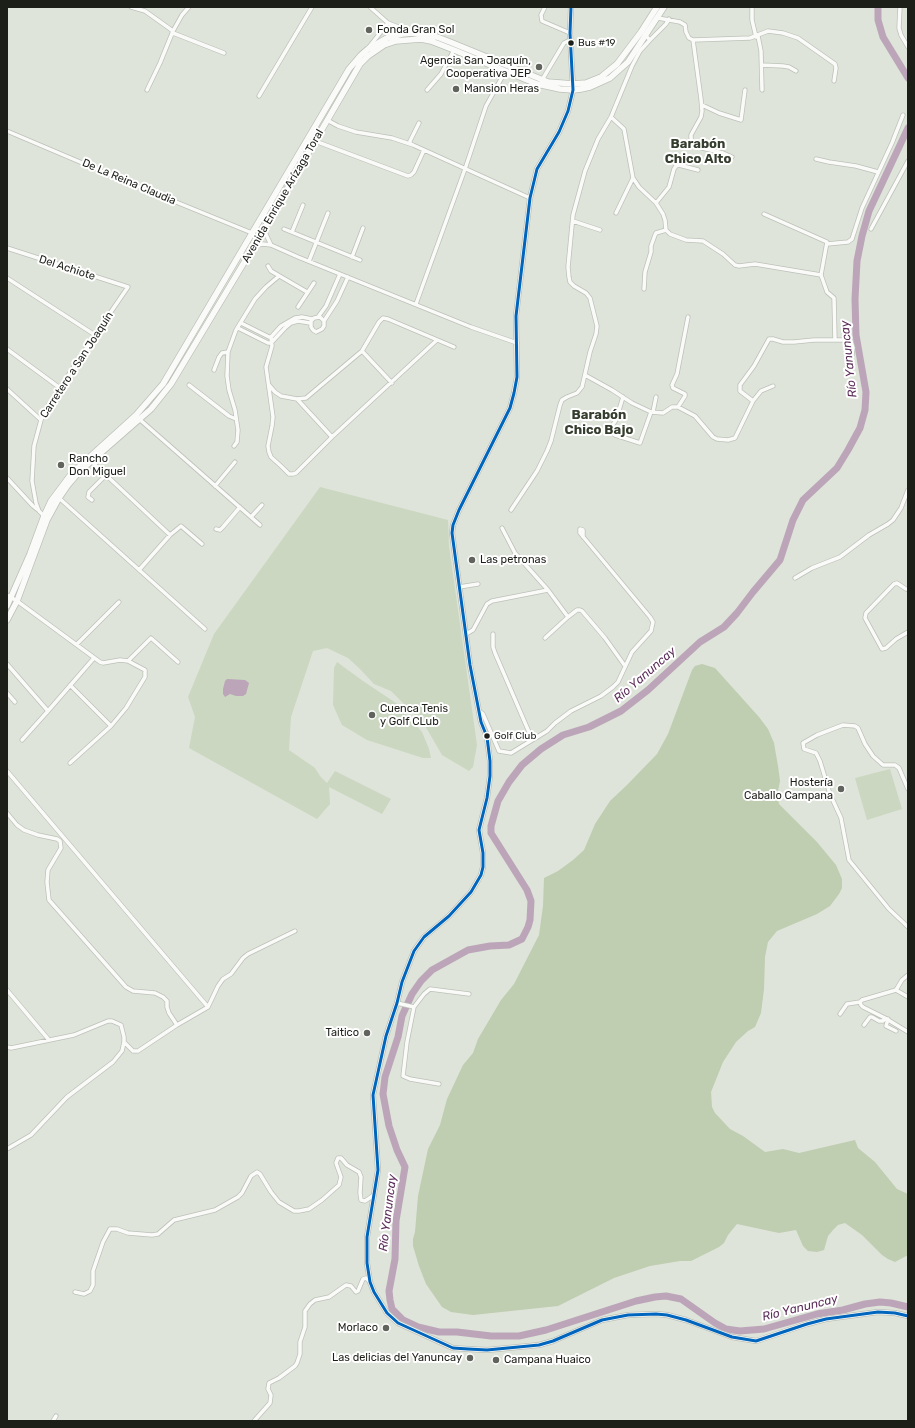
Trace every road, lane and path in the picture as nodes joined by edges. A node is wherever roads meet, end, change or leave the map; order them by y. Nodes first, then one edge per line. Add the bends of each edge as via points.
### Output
1 (131, 7) edge
2 (189, 7) edge
3 (312, 7) edge
4 (370, 7) edge
5 (545, 7) edge
6 (571, 7) edge
7 (657, 7) edge
8 (664, 7) edge
9 (752, 7) edge
10 (900, 7) edge
11 (658, 18) junction
12 (668, 19) junction
13 (388, 23) junction
14 (173, 32) junction
15 (412, 33) junction
16 (570, 33) junction
17 (646, 36) junction
18 (757, 36) junction
19 (570, 40) junction
20 (693, 40) junction
21 (908, 47) edge
22 (368, 49) junction
23 (454, 50) junction
24 (224, 53) dead end
25 (762, 65) junction
26 (796, 71) dead end
27 (505, 72) junction
28 (542, 80) junction
29 (834, 81) dead end
30 (573, 87) junction
31 (147, 90) dead end
32 (427, 90) dead end
33 (745, 90) dead end
34 (762, 90) dead end
35 (259, 96) dead end
36 (702, 105) junction
37 (324, 110) junction
38 (903, 115) dead end
39 (329, 117) junction
40 (611, 117) junction
41 (419, 123) dead end
42 (7, 131) edge
43 (315, 141) junction
44 (410, 144) junction
45 (424, 150) junction
46 (732, 157) dead end
47 (816, 159) dead end
48 (908, 161) edge
49 (465, 169) junction
50 (698, 170) dead end
51 (878, 172) junction
52 (633, 178) junction
53 (530, 198) junction
54 (656, 203) junction
55 (303, 205) dead end
56 (328, 213) dead end
57 (616, 213) dead end
58 (764, 214) dead end
59 (572, 221) junction
60 (363, 228) dead end
61 (284, 229) dead end
62 (871, 229) dead end
63 (264, 230) junction
64 (600, 230) dead end
65 (666, 230) junction
66 (292, 232) junction
67 (252, 233) junction
68 (317, 242) junction
69 (827, 244) junction
70 (272, 245) junction
71 (254, 246) junction
72 (7, 248) edge
73 (352, 257) junction
74 (360, 260) dead end
75 (309, 262) junction
76 (268, 266) dead end
77 (340, 274) junction
78 (821, 275) junction
79 (279, 276) junction
80 (348, 277) junction
81 (7, 278) edge
82 (314, 282) dead end
83 (128, 287) joint
84 (644, 290) dead end
85 (307, 292) junction
86 (416, 304) junction
87 (298, 307) dead end
88 (318, 317) junction
89 (688, 317) dead end
90 (311, 321) junction
91 (324, 321) junction
92 (241, 323) junction
93 (238, 328) junction
94 (95, 335) junction
95 (271, 337) junction
96 (437, 340) junction
97 (835, 340) junction
98 (271, 342) junction
99 (517, 343) junction
100 (454, 347) dead end
101 (7, 349) edge
102 (362, 351) junction
103 (228, 352) junction
104 (850, 367) dead end
105 (214, 370) dead end
106 (585, 375) junction
107 (268, 382) junction
108 (392, 383) junction
109 (189, 385) dead end
110 (773, 386) dead end
111 (60, 388) junction
112 (7, 389) edge
113 (623, 397) junction
114 (656, 397) dead end
115 (297, 399) junction
116 (753, 401) junction
117 (678, 407) junction
118 (652, 412) junction
119 (137, 417) junction
120 (236, 419) junction
121 (40, 420) junction
122 (332, 437) junction
123 (234, 446) dead end
124 (91, 461) junction
125 (236, 462) dead end
126 (106, 475) junction
127 (7, 478) edge
128 (215, 486) junction
129 (908, 490) edge
130 (59, 498) junction
131 (92, 500) dead end
132 (262, 505) dead end
133 (240, 507) junction
134 (511, 510) dead end
135 (39, 511) junction
136 (251, 517) junction
137 (46, 518) junction
138 (260, 525) dead end
139 (502, 528) dead end
140 (216, 529) dead end
141 (170, 535) junction
142 (583, 537) dead end
143 (202, 544) dead end
144 (139, 570) junction
145 (795, 578) dead end
146 (478, 584) dead end
147 (459, 587) junction
148 (906, 589) dead end
149 (548, 590) junction
150 (12, 598) edge
151 (119, 602) dead end
152 (7, 606) edge
153 (568, 617) junction
154 (7, 620) edge
155 (205, 629) dead end
156 (908, 632) edge
157 (466, 634) junction
158 (493, 634) dead end
159 (545, 638) dead end
160 (77, 644) junction
161 (94, 658) junction
162 (128, 661) junction
163 (178, 662) dead end
164 (7, 664) edge
165 (625, 666) junction
166 (70, 685) junction
167 (7, 693) edge
168 (15, 702) dead end
169 (479, 710) junction
170 (48, 711) junction
171 (111, 726) junction
172 (532, 739) junction
173 (22, 740) dead end
174 (70, 763) dead end
175 (7, 771) edge
176 (908, 790) edge
177 (7, 813) edge
178 (908, 927) edge
179 (295, 931) dead end
180 (908, 975) edge
181 (7, 990) edge
182 (896, 990) junction
183 (469, 994) dead end
184 (908, 996) edge
185 (860, 1002) junction
186 (400, 1003) junction
187 (208, 1007) junction
188 (413, 1007) junction
189 (840, 1014) dead end
190 (886, 1018) junction
191 (177, 1025) junction
192 (864, 1025) dead end
193 (896, 1031) dead end
194 (908, 1032) edge
195 (49, 1040) junction
196 (124, 1042) junction
197 (7, 1047) edge
198 (439, 1084) dead end
199 (7, 1149) edge
200 (375, 1194) junction
201 (370, 1282) junction
202 (75, 1292) dead end
203 (908, 1316) edge
204 (56, 1416) dead end
205 (53, 1421) edge
206 (254, 1421) edge

1 - 14 street via 145,11
2 - 14 street
3 - 35 street
4 - 13 street
5 - 16 street via 541,15 542,21
6 - 16 street
7 - 17 main road, Avenida Enrique Arízaga Toral
8 - 11 main road, Avenida Enrique Arízaga Toral
9 - 18 street via 752,20
10 - 21 street via 899,28
11 - 12 street
11 - 17 main road, Avenida Enrique Arízaga Toral
12 - 17 street via 665,25
12 - 20 street via 685,25 689,38
13 - 15 street
13 - 22 street
14 - 24 street
14 - 31 street
15 - 22 main road, Avenida Enrique Arízaga Toral via 387,38
15 - 28 main road, Avenida Enrique Arízaga Toral via 437,37
16 - 19 street
17 - 30 main road, Avenida Enrique Arízaga Toral via 628,62 610,78 590,87
17 - 40 street
18 - 20 street
18 - 25 street
18 - 29 street via 774,31 798,38 834,64
19 - 28 street via 564,43
19 - 30 street
20 - 36 street
22 - 37 main road, Avenida Enrique Arízaga Toral via 349,69
23 - 27 main road, Avenida Enrique Arízaga Toral
23 - 32 street via 441,74
23 - 39 main road, Avenida Enrique Arízaga Toral via 421,39 396,40 384,45 360,64
25 - 26 street via 789,67
25 - 34 street
27 - 30 main road, Avenida Enrique Arízaga Toral via 556,89
27 - 49 street via 486,106
28 - 30 main road, Avenida Enrique Arízaga Toral
30 - 53 street via 568,111 537,169
33 - 36 street via 741,120
36 - 46 street via 701,116 691,135 692,141 702,148
37 - 39 main road
37 - 67 main road, Avenida Enrique Arízaga Toral
38 - 51 street
39 - 43 main road, Avenida Enrique Arízaga Toral
39 - 44 street via 338,126 356,132
40 - 52 street via 624,129
40 - 59 street via 598,139 585,172
41 - 44 street
42 - 67 street, De La Reina Claudia
43 - 45 street via 408,176 414,172
43 - 63 main road, Avenida Enrique Arízaga Toral
44 - 45 street
45 - 49 street
47 - 51 street
48 - 62 street
49 - 53 street
49 - 86 street
50 - 54 street via 676,166 669,187
51 - 69 street via 852,239 848,242
52 - 54 street
52 - 57 street
53 - 99 street via 516,316
54 - 65 street via 663,214
55 - 66 street
56 - 68 street
58 - 69 street via 826,241
59 - 64 street
59 - 106 street via 568,268 570,282 589,295 597,326
60 - 73 street
61 - 66 street
63 - 70 street
63 - 71 main road, Avenida Enrique Arízaga Toral
65 - 78 street via 676,237 703,241 735,265 755,264
65 - 84 street via 655,235 645,272
66 - 68 street
67 - 119 main road, Avenida Enrique Arízaga Toral via 166,380
68 - 73 street
68 - 75 street
69 - 78 street
70 - 71 street
70 - 75 street
71 - 119 main road, Avenida Enrique Arízaga Toral via 171,384 158,401
72 - 83 street, Del Achiote
73 - 74 street
75 - 77 street
76 - 79 street
77 - 80 street
77 - 88 street via 326,306
78 - 97 street via 827,292 834,298
79 - 85 street
79 - 92 street via 255,299
80 - 86 street
80 - 91 street
81 - 94 street
82 - 85 street
83 - 94 street, Carretero a San Joaquín
85 - 87 street
86 - 99 street
88 - 90 street
88 - 91 street
89 - 117 street via 677,374 672,386 685,394
90 - 91 street via 313,330 319,332 324,328
90 - 95 street via 302,317 295,318 281,326
90 - 98 street via 291,324
92 - 93 street
92 - 95 street
93 - 98 street
93 - 103 street
94 - 111 street, Carretero a San Joaquín
95 - 98 street
96 - 100 street
96 - 102 street via 383,318
96 - 108 street
97 - 104 street via 851,341
97 - 116 street via 794,342 769,339 740,385 740,391
98 - 107 street via 266,367
99 - 147 street via 517,377 510,408 453,525 452,541
101 - 111 street
102 - 108 street
102 - 115 street via 306,398
103 - 105 street via 219,357
103 - 120 street via 227,376
106 - 113 street
106 - 134 street via 580,391 562,400 547,451
107 - 115 street via 275,392
107 - 122 street via 273,417 269,452 289,474 296,473
108 - 122 street
109 - 120 street
110 - 116 street via 761,391
111 - 121 street, Carretero a San Joaquín
112 - 121 street
113 - 118 street
113 - 118 street via 616,420 610,429 616,435 640,443
114 - 118 street
115 - 122 street
116 - 117 street via 735,438 731,440 713,437 695,416
117 - 118 street via 672,407 663,413
119 - 124 main road, Avenida Enrique Arízaga Toral
119 - 128 street
119 - 137 main road, Avenida Enrique Arízaga Toral via 72,473 51,501
120 - 123 street via 238,436
121 - 135 street, Carretero a San Joaquín via 34,446 32,481
124 - 126 street
124 - 130 main road, Avenida Enrique Arízaga Toral
125 - 128 street
126 - 131 street via 89,492 88,497
126 - 141 street
127 - 135 street
128 - 133 street
129 - 145 street via 902,508 888,524 840,557
130 - 137 main road, Avenida Enrique Arízaga Toral
130 - 144 street
132 - 136 street
133 - 136 street
133 - 140 street via 220,530
135 - 137 street, Carretero a San Joaquín
136 - 138 street
137 - 150 main road, Avenida Enrique Arízaga Toral
139 - 149 street via 515,554
141 - 143 street via 180,526
141 - 144 street
142 - 165 street via 653,622 651,631 635,648
144 - 155 street
146 - 147 street
147 - 157 street
148 - 156 street via 897,583 894,584 866,613 865,618 882,649
149 - 153 street
149 - 157 street via 492,601 487,604 473,630
150 - 152 main road, Avenida Enrique Arízaga Toral
150 - 154 main road, Avenida Enrique Arízaga Toral
150 - 160 street
151 - 160 street
153 - 159 street
153 - 165 street via 577,610 582,611
157 - 169 street
158 - 172 street via 494,653
160 - 161 street
161 - 162 street via 103,663
161 - 166 street
162 - 163 street via 151,638
162 - 171 street via 144,669 146,673 129,705
164 - 170 street
165 - 172 street via 618,682 610,689 571,711 547,731
166 - 170 street
166 - 171 street
167 - 168 street
169 - 172 street via 499,751 511,754
169 - 186 street via 487,737 490,761 487,798 479,830 483,853 481,875 471,892 449,916 424,937 414,951 402,982
170 - 173 street
171 - 174 street
175 - 187 street
176 - 178 street via 899,768 895,765 883,765 873,756 856,726 844,725 817,735 802,744 804,749 816,753 820,761 830,794 841,818 849,860 885,904
177 - 191 street via 24,830 57,838 61,848 48,870 49,900 126,987 133,991 155,993 163,997
179 - 187 street via 243,958 218,986
180 - 182 street
181 - 195 street
182 - 184 street
182 - 185 street
183 - 188 street via 430,989
185 - 189 street via 847,1004
185 - 190 street via 862,1007
186 - 188 street
186 - 200 street via 386,1036 373,1094 378,1155
187 - 191 street
188 - 198 street via 403,1076 410,1080
190 - 192 street via 879,1021 870,1017
190 - 193 street via 886,1026
190 - 194 street
191 - 196 street via 138,1051
195 - 196 street via 78,1034 112,1021 121,1026
195 - 197 street
196 - 199 street via 122,1051 113,1062 67,1097 31,1135
200 - 201 street via 367,1237
200 - 202 street via 362,1201 359,1172 338,1158 336,1163 340,1177 339,1185 309,1209 294,1211 279,1202 257,1172 251,1176 238,1197 215,1210 174,1220 158,1234 152,1236 110,1229 93,1271 90,1291 84,1294
201 - 203 street via 377,1299 398,1323 453,1348 468,1349 487,1350 539,1345 602,1320 628,1314 667,1316 686,1320 732,1337 756,1340 826,1319 878,1312
201 - 206 street via 366,1278 363,1279 358,1291 355,1292 351,1286 346,1286 329,1297 315,1300 310,1304 305,1311 305,1327 298,1361 295,1366 269,1383 270,1403
204 - 205 street

